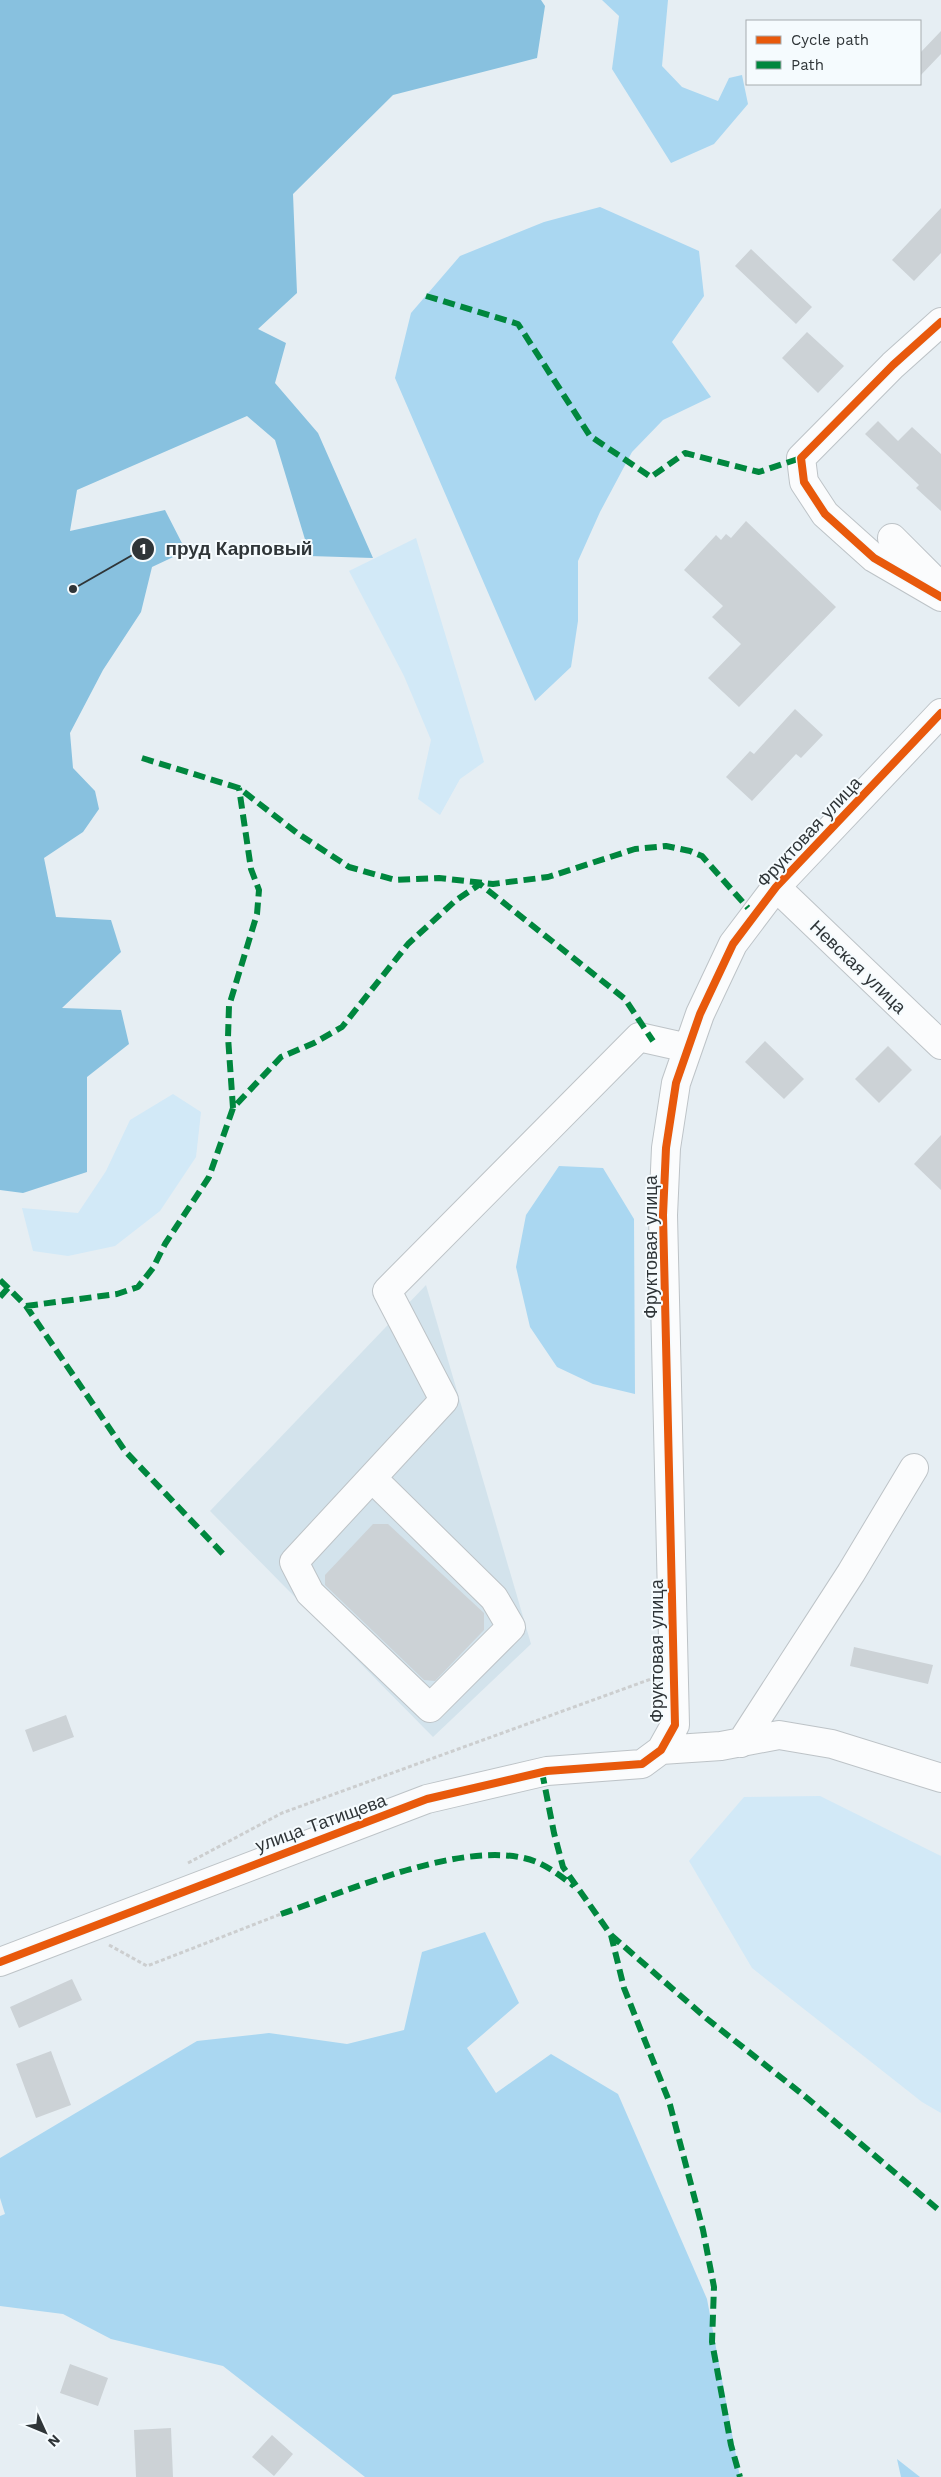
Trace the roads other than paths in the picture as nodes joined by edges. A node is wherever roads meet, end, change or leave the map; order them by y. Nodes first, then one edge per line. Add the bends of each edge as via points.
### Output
1 (941, 322) edge
2 (892, 538) dead end
3 (941, 587) edge
4 (941, 596) edge
5 (941, 713) edge
6 (776, 887) junction
7 (941, 1046) edge
8 (688, 1048) junction
9 (914, 1468) dead end
10 (372, 1478) junction
11 (741, 1743) junction
12 (661, 1750) junction
13 (941, 1778) edge
14 (0, 1962) edge

1 - 4 street via 893,365 801,458 804,482 825,514 874,558
2 - 3 street
5 - 6 street, Фруктовая улица
6 - 7 street, Невская улица
6 - 8 street, Фруктовая улица via 733,944
8 - 10 street via 639,1037 387,1291 444,1400
8 - 12 street, Фруктовая улица via 676,1083 666,1148 663,1215 675,1725
9 - 11 street via 851,1573
10 - 10 street via 494,1598 511,1627 430,1708 310,1593 294,1562
11 - 12 street
11 - 13 street via 779,1735 832,1744
12 - 14 street, улица Татищева via 642,1764 547,1771 427,1799

